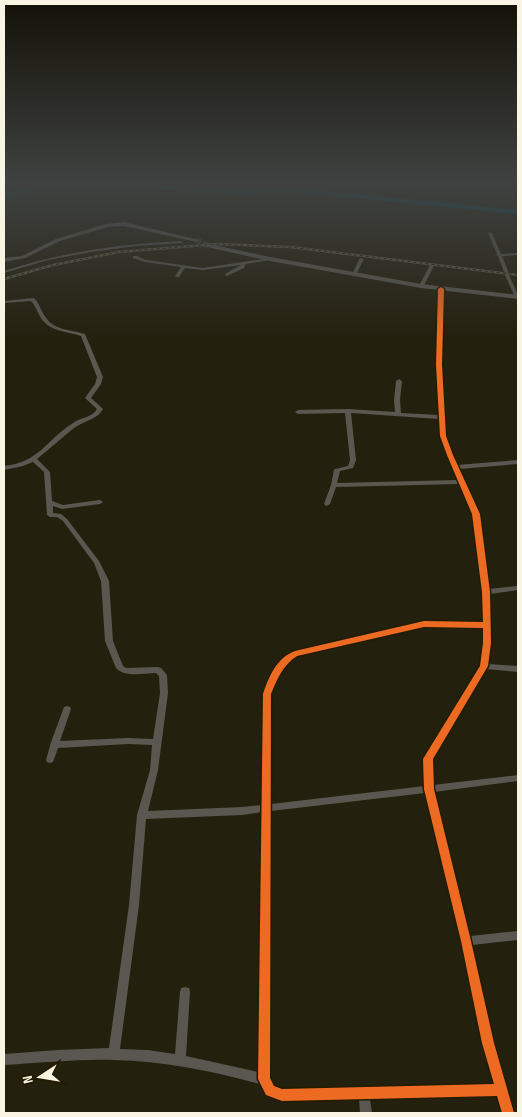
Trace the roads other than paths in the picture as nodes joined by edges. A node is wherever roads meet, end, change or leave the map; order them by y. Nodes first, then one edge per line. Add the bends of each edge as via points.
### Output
1 (77, 234) edge
2 (170, 234) edge
3 (490, 234) edge
4 (196, 240) tunnel mouth
5 (181, 242) dead end
6 (210, 246) tunnel mouth
7 (487, 250) dead end
8 (497, 252) junction
9 (518, 254) edge
10 (135, 258) dead end
11 (270, 259) junction
12 (362, 259) dead end
13 (4, 260) edge
14 (245, 262) junction
15 (183, 266) junction
16 (432, 266) dead end
17 (4, 272) edge
18 (354, 274) junction
19 (228, 275) dead end
20 (177, 276) dead end
21 (421, 286) junction
22 (441, 289) junction
23 (517, 297) edge
24 (4, 302) edge
25 (399, 381) dead end
26 (348, 411) junction
27 (298, 412) dead end
28 (398, 414) junction
29 (442, 417) junction
30 (33, 459) junction
31 (518, 462) edge
32 (455, 467) junction
33 (4, 468) edge
34 (462, 482) junction
35 (334, 485) junction
36 (49, 502) junction
37 (100, 502) dead end
38 (327, 504) dead end
39 (518, 588) edge
40 (486, 592) junction
41 (487, 625) junction
42 (484, 666) junction
43 (518, 669) edge
44 (67, 710) dead end
45 (157, 742) junction
46 (54, 745) junction
47 (50, 760) dead end
48 (518, 778) edge
49 (429, 789) junction
50 (265, 808) junction
51 (142, 816) junction
52 (518, 935) edge
53 (466, 942) junction
54 (185, 992) dead end
55 (114, 1054) junction
56 (4, 1060) edge
57 (180, 1060) junction
58 (264, 1079) junction
59 (502, 1090) junction
60 (364, 1094) junction
61 (366, 1113) edge
62 (508, 1113) edge

1 - 13 street via 23,257
2 - 4 street
3 - 8 street
5 - 17 street via 68,255
6 - 11 street
7 - 8 street
8 - 9 street
8 - 23 street
10 - 15 street
11 - 14 street
11 - 18 street
12 - 18 street
14 - 15 street via 207,269
14 - 19 street
15 - 20 street
16 - 21 street
18 - 21 street
21 - 22 street
22 - 23 street
22 - 29 street via 439,365
24 - 30 street via 32,299 45,321 60,329 82,334 99,374 98,384 88,398 100,407 100,412 78,423
25 - 28 street
26 - 27 street
26 - 28 street
26 - 35 street via 353,460 350,467 336,470
28 - 29 street
29 - 32 street via 444,439
30 - 33 street
30 - 36 street via 47,472
31 - 32 street
32 - 34 street
34 - 35 street
34 - 40 street via 476,514
35 - 38 street
36 - 37 street via 62,507
36 - 45 street via 50,514 60,515 66,520 97,563 105,581 109,640 120,668 125,671 158,670 163,675 164,693
39 - 40 street
40 - 41 street
41 - 42 street
41 - 50 street via 424,624 295,654 283,661 267,694
42 - 43 street
42 - 49 street via 428,759
44 - 46 street
45 - 46 street
45 - 51 street via 154,770
46 - 47 street
48 - 49 street
49 - 50 street
49 - 53 street
50 - 51 street
50 - 58 street
51 - 55 street
52 - 53 street
53 - 59 street
54 - 57 street
55 - 56 street
55 - 57 street
57 - 58 street
58 - 60 street via 267,1088 276,1094
59 - 60 street
59 - 62 street
60 - 61 street

